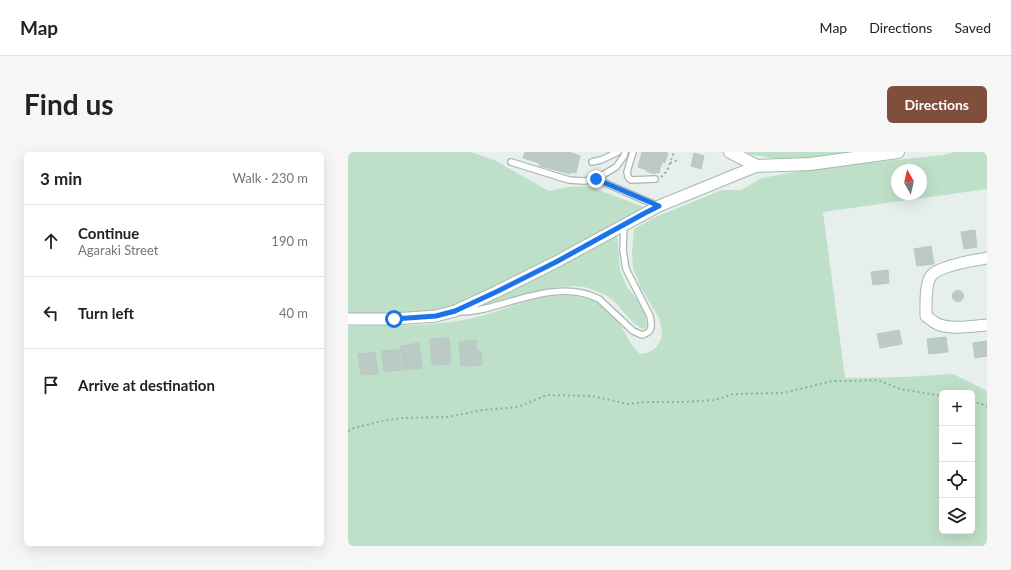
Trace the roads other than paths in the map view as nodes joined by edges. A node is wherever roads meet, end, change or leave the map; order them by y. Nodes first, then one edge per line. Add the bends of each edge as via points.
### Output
1 (618, 152) edge
2 (625, 152) edge
3 (633, 152) edge
4 (730, 152) edge
5 (898, 152) edge
6 (511, 162) dead end
7 (592, 162) dead end
8 (757, 166) junction
9 (596, 179) junction
10 (655, 179) road end
11 (659, 206) junction
12 (624, 225) junction
13 (987, 258) edge
14 (455, 311) junction
15 (348, 319) edge
16 (987, 325) edge

1 - 7 lane
2 - 9 lane via 616,167
3 - 10 lane via 628,177 631,180
4 - 8 street
5 - 8 street via 810,164
6 - 9 lane via 569,180
8 - 11 street
9 - 11 lane
11 - 12 street
12 - 14 street via 556,262
12 - 14 lane via 624,259 650,316 651,329 648,333 642,335 633,331 598,299 570,292 550,292 470,312
13 - 16 street via 935,272 927,285 926,316 934,323 944,326
14 - 15 street via 436,316

